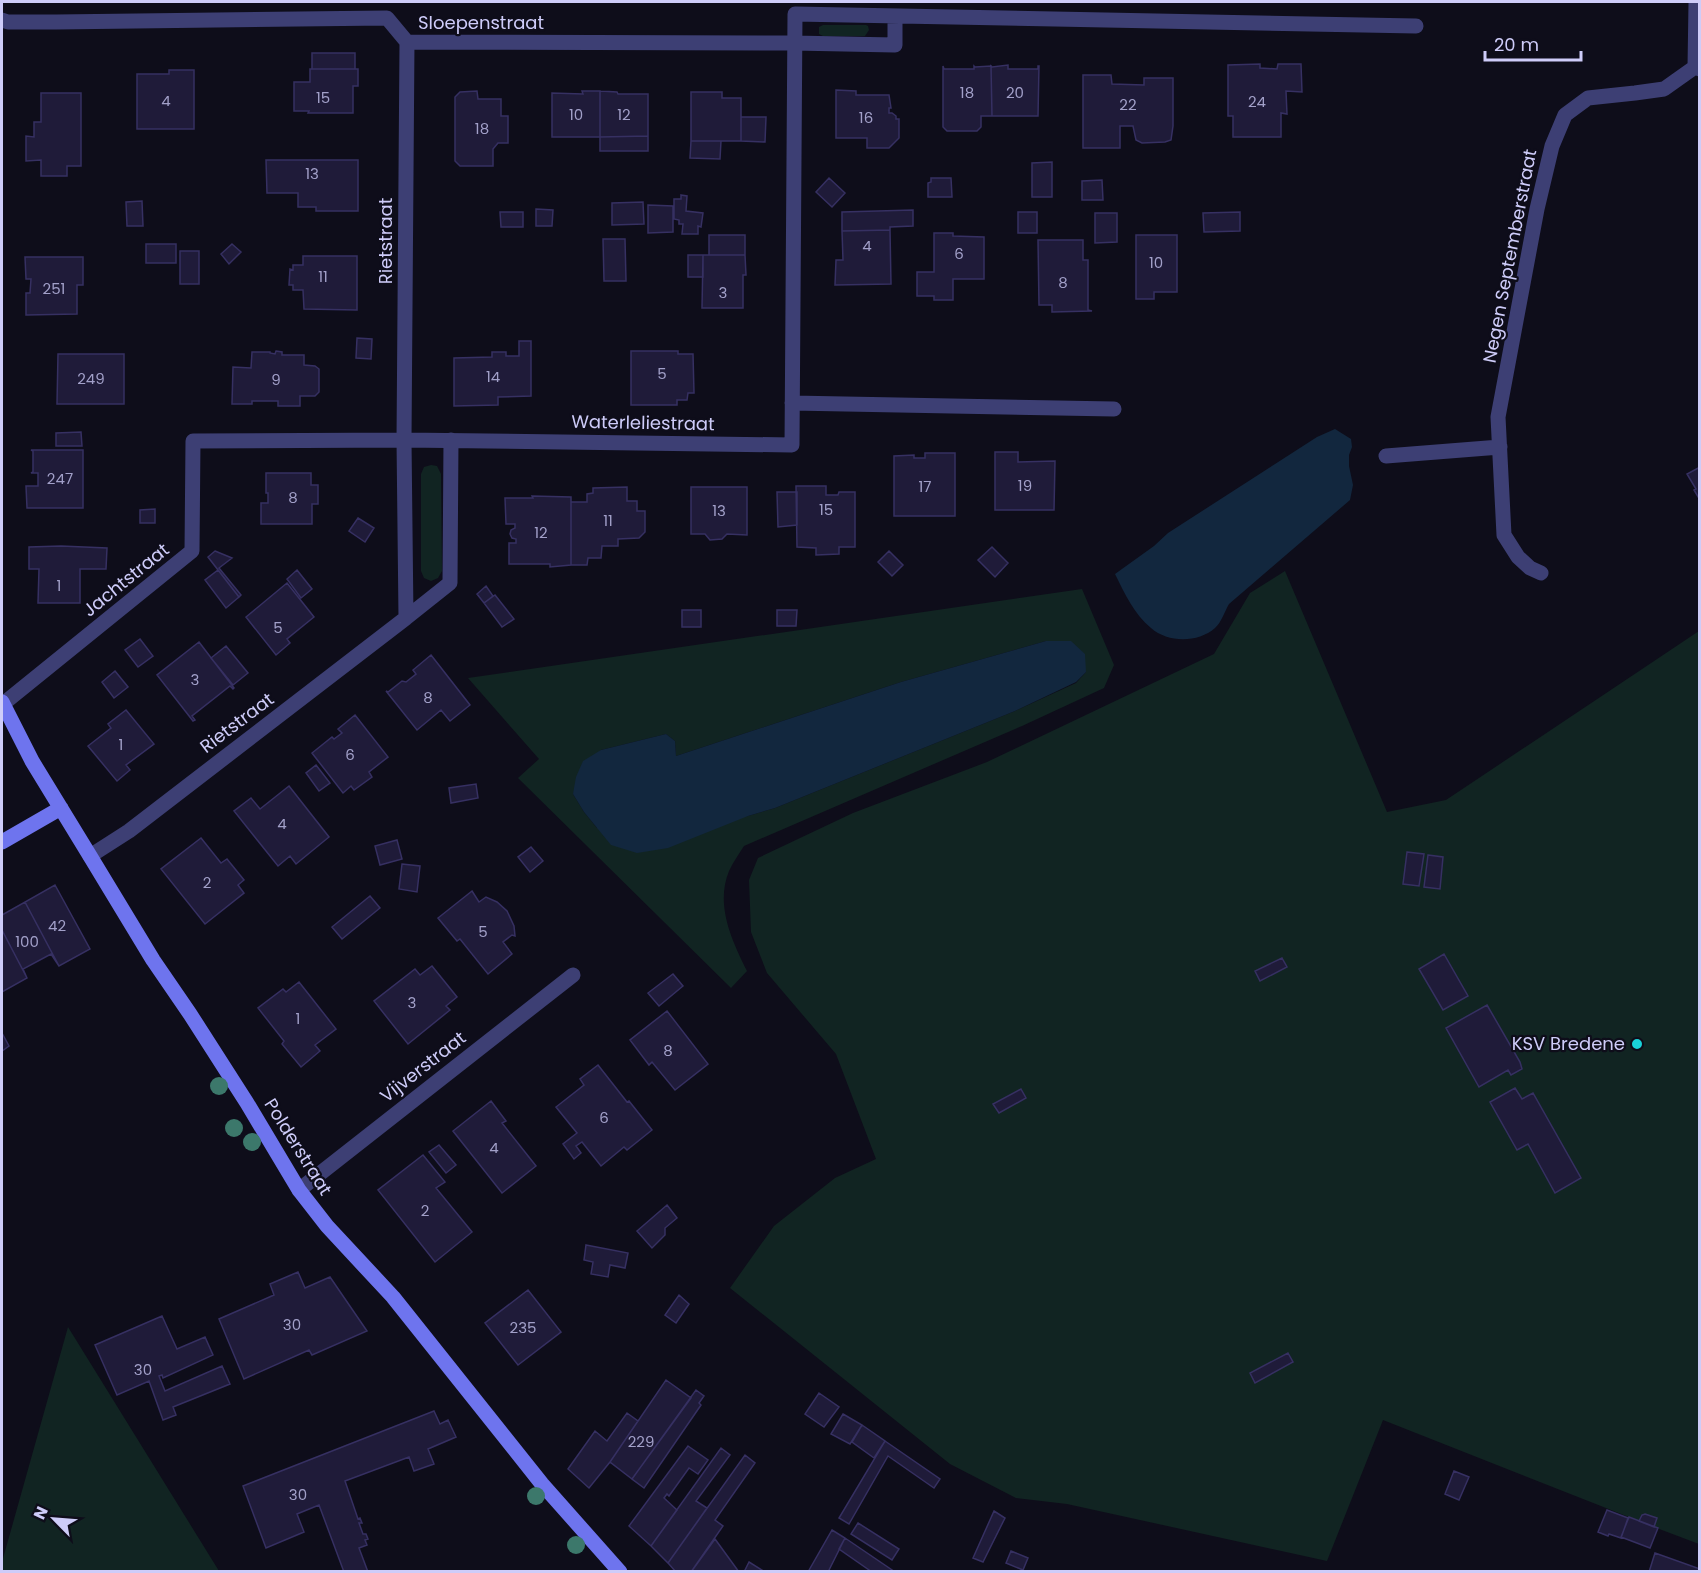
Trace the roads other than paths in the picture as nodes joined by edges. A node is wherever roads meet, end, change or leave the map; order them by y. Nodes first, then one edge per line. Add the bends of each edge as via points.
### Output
1 (1696, 2) edge
2 (895, 16) junction
3 (2, 20) edge
4 (1416, 26) dead end
5 (407, 42) junction
6 (793, 43) junction
7 (1697, 68) edge
8 (792, 404) junction
9 (1114, 409) dead end
10 (404, 440) junction
11 (451, 440) junction
12 (1500, 447) junction
13 (1386, 456) dead end
14 (1541, 573) dead end
15 (406, 618) junction
16 (2, 703) edge
17 (61, 808) junction
18 (2, 842) edge
19 (90, 856) junction
20 (573, 975) dead end
21 (299, 1190) junction
22 (620, 1572) edge

1 - 7 street
2 - 4 street
2 - 6 street via 795,14
2 - 6 street, Sloepenstraat via 895,45
3 - 5 street, Sloepenstraat via 387,18
5 - 6 street, Sloepenstraat
5 - 10 street, Rietstraat
6 - 8 street, Waterleliestraat
7 - 12 street, Negen Septemberstraat via 1664,88 1588,98 1566,115 1552,146 1537,209 1498,417
8 - 9 street
8 - 11 street, Waterleliestraat via 792,445
10 - 11 street
10 - 15 street, Rietstraat
10 - 16 street, Jachtstraat via 193,441 192,551
11 - 15 street, Rietstraat via 450,583
12 - 13 street
12 - 14 street, Negen Septemberstraat via 1504,535 1518,557
15 - 19 street, Rietstraat via 129,831
16 - 17 street, Polderstraat
17 - 18 street
17 - 19 street, Polderstraat
19 - 21 street, Polderstraat
20 - 21 street, Vijverstraat
21 - 22 street, Polderstraat via 393,1297 542,1484

